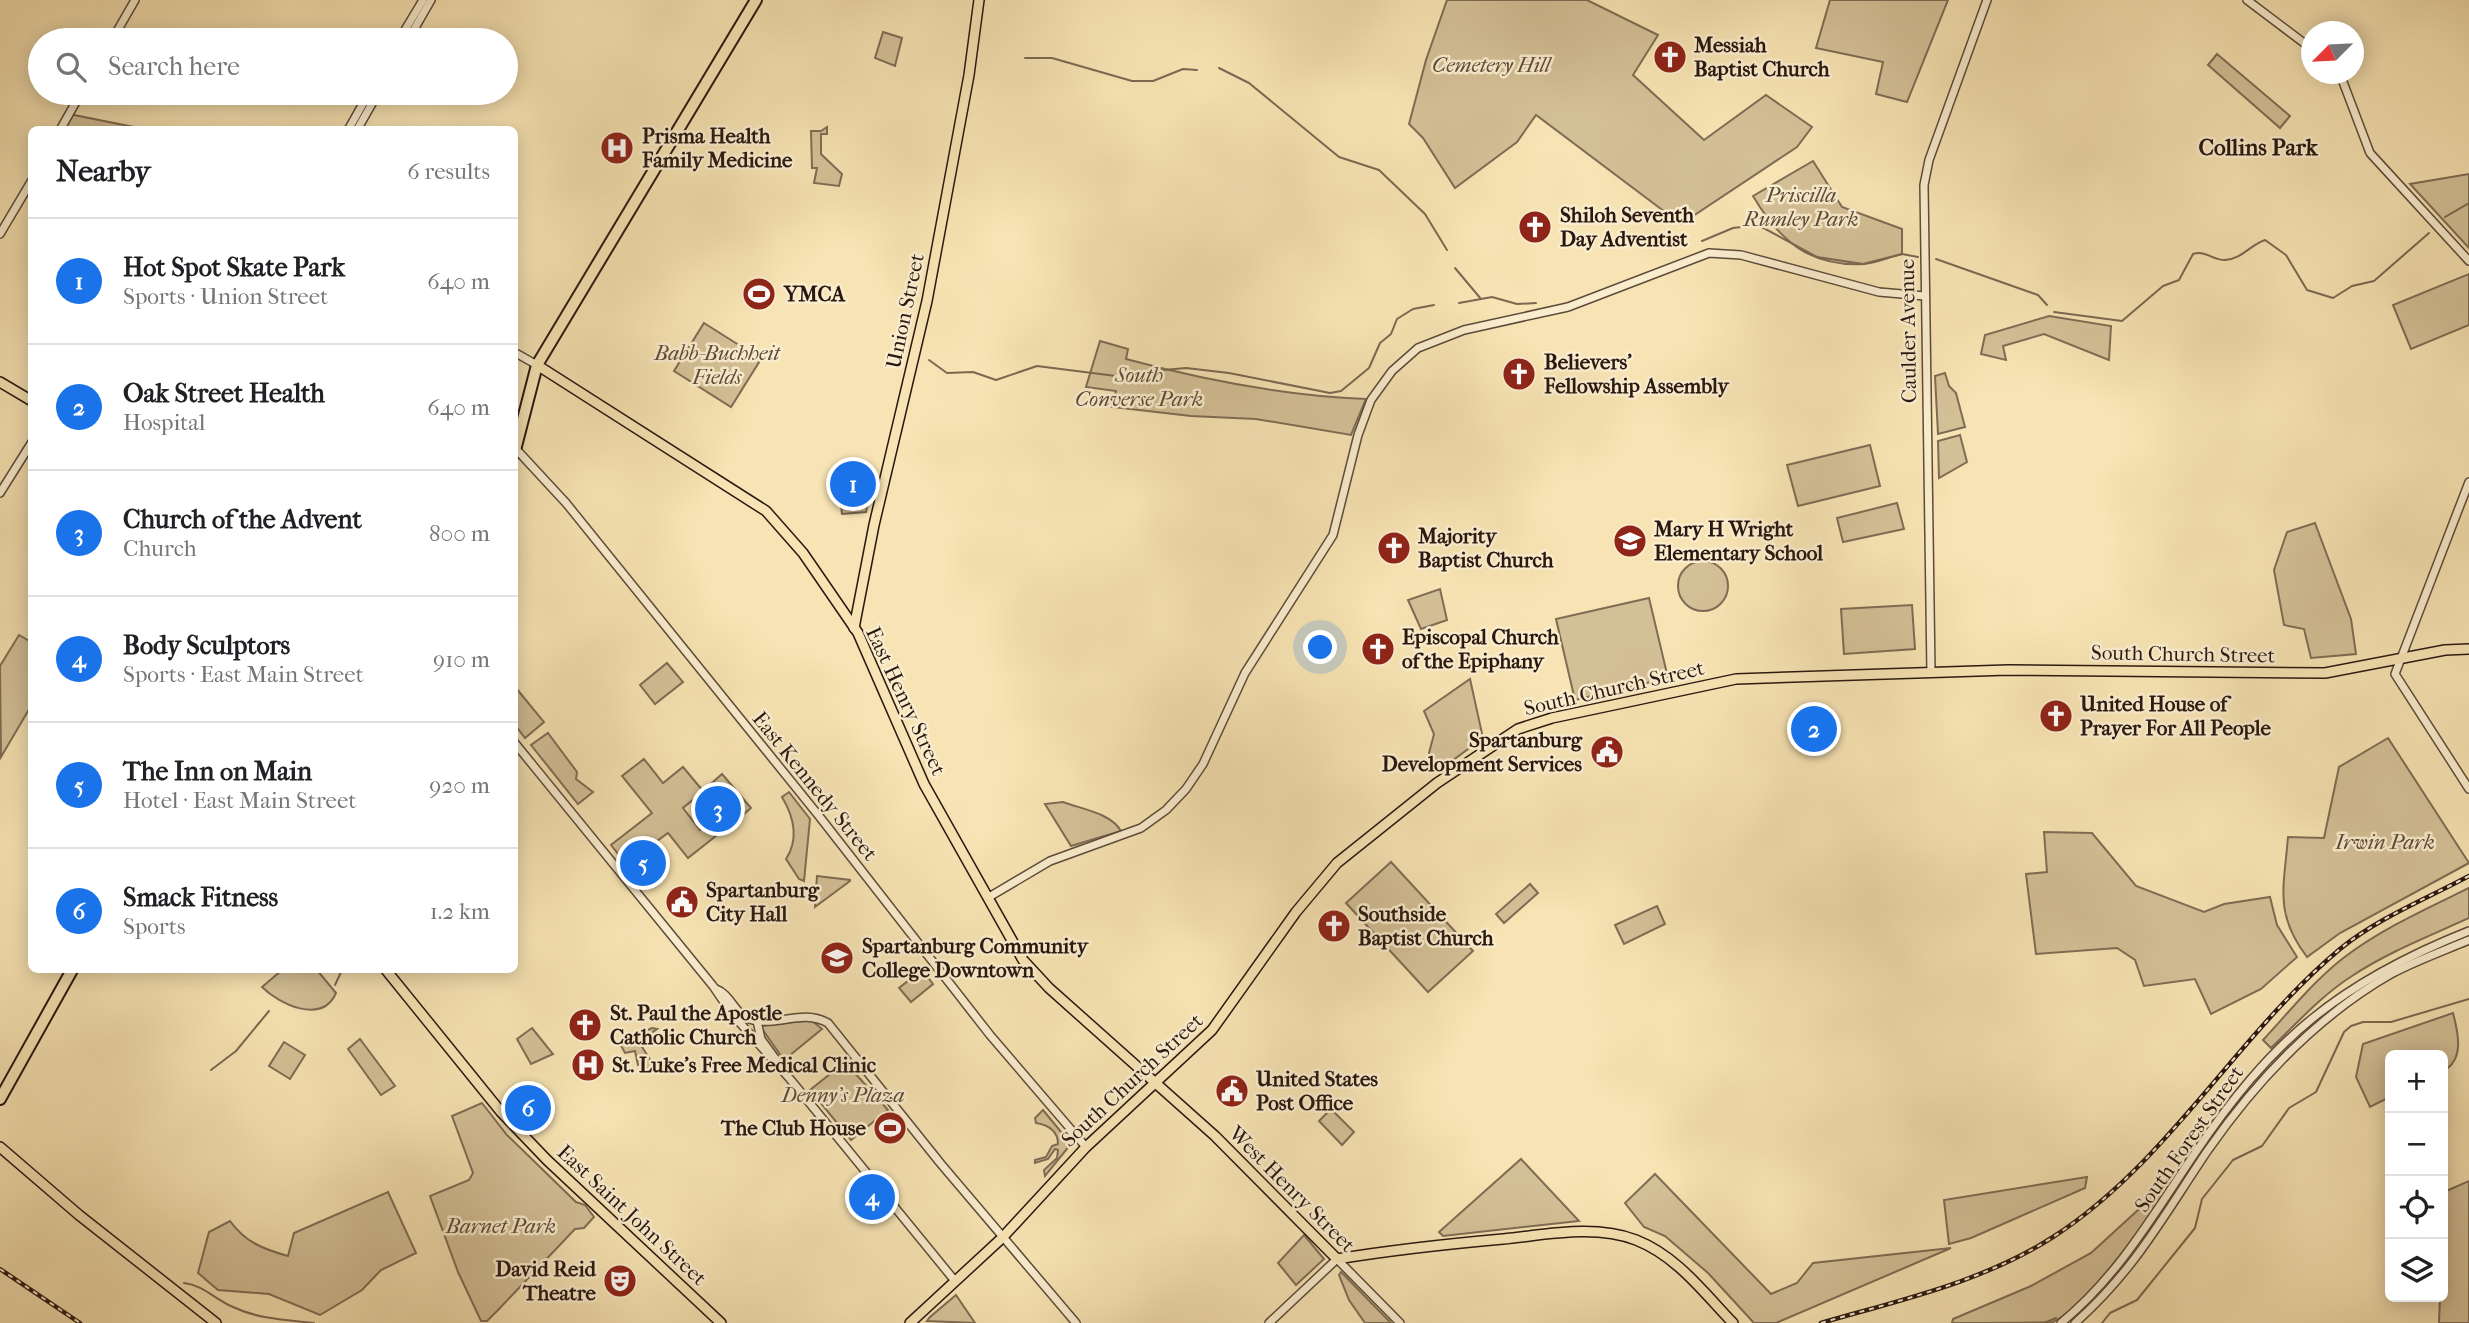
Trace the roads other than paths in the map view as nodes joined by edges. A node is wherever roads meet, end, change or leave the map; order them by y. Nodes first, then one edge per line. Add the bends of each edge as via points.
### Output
1 (135, 0) edge
2 (423, 0) edge
3 (431, 0) edge
4 (756, 0) edge
5 (979, 0) edge
6 (1987, 0) edge
7 (2247, 0) edge
8 (119, 28) edge
9 (406, 28) edge
10 (415, 28) edge
11 (2301, 42) edge
12 (2344, 84) edge
13 (75, 105) edge
14 (362, 105) edge
15 (371, 105) edge
16 (62, 126) edge
17 (350, 126) edge
18 (359, 126) edge
19 (28, 187) edge
20 (0, 234) edge
21 (2469, 261) edge
22 (1925, 296) junction
23 (518, 354) edge
24 (537, 365) junction
25 (0, 382) edge
26 (28, 399) edge
27 (518, 439) edge
28 (28, 448) edge
29 (518, 454) edge
30 (2469, 482) edge
31 (0, 494) edge
32 (854, 628) junction
33 (2469, 649) edge
34 (2398, 660) junction
35 (1931, 673) junction
36 (518, 747) edge
37 (2469, 789) edge
38 (989, 897) junction
39 (2469, 931) edge
40 (2469, 940) edge
41 (70, 973) edge
42 (388, 973) edge
43 (716, 989) junction
44 (757, 1021) junction
45 (785, 1073) junction
46 (1156, 1082) junction
47 (0, 1099) edge
48 (1086, 1147) junction
49 (1, 1149) edge
50 (1002, 1238) junction
51 (1337, 1259) junction
52 (955, 1281) junction
53 (216, 1323) edge
54 (721, 1323) edge
55 (910, 1323) edge
56 (1076, 1323) edge
57 (1269, 1323) edge
58 (1400, 1323) edge
59 (1733, 1323) edge
60 (2061, 1323) edge
61 (2075, 1323) edge

1 - 8 street
2 - 9 street
3 - 10 street
4 - 24 highway
5 - 32 main road, Union Street via 926,300
6 - 22 street, Caulder Avenue via 1925,177
7 - 11 street
12 - 21 street via 2370,153
13 - 16 street
14 - 17 street
15 - 18 street
19 - 20 street
22 - 35 street, Caulder Avenue
22 - 38 street via 1879,292 1741,254 1709,253 1568,307 1464,330 1418,348 1392,371 1371,400 1333,535 1245,673 1196,776 1166,810 1140,828 1050,861
23 - 24 street
24 - 27 highway
24 - 32 main road, East Henry Street via 766,511 791,536
25 - 26 main road
28 - 31 street
29 - 48 street, East Kennedy Street via 614,563 982,1025
30 - 34 street
32 - 38 main road, East Henry Street via 922,780
33 - 34 main road, South Church Street
34 - 35 main road, South Church Street via 2325,673
34 - 37 street via 2396,681
35 - 46 main road, South Church Street via 1723,681 1552,718 1509,733 1437,783 1337,863 1212,1030
36 - 43 street
38 - 46 main road, East Henry Street via 1018,952 1036,975
39 - 60 street, South Forest Street via 2376,972 2293,1034 2216,1124 2129,1254
40 - 61 street, South Forest Street via 2370,987 2285,1056 2217,1137 2136,1260
41 - 47 highway
42 - 54 main road, East Saint John Street via 512,1124
43 - 44 street via 742,1016
43 - 45 street via 732,1014
44 - 45 street via 761,1039
44 - 50 street via 810,1016 825,1021
45 - 52 street
46 - 48 main road, South Church Street
46 - 51 main road, West Henry Street
48 - 50 main road, South Church Street
49 - 53 main road
50 - 52 main road, South Church Street
50 - 56 street
51 - 57 street
51 - 58 street, West Henry Street
51 - 59 main road via 1494,1240 1604,1233 1637,1241 1674,1262
52 - 55 main road, South Church Street

